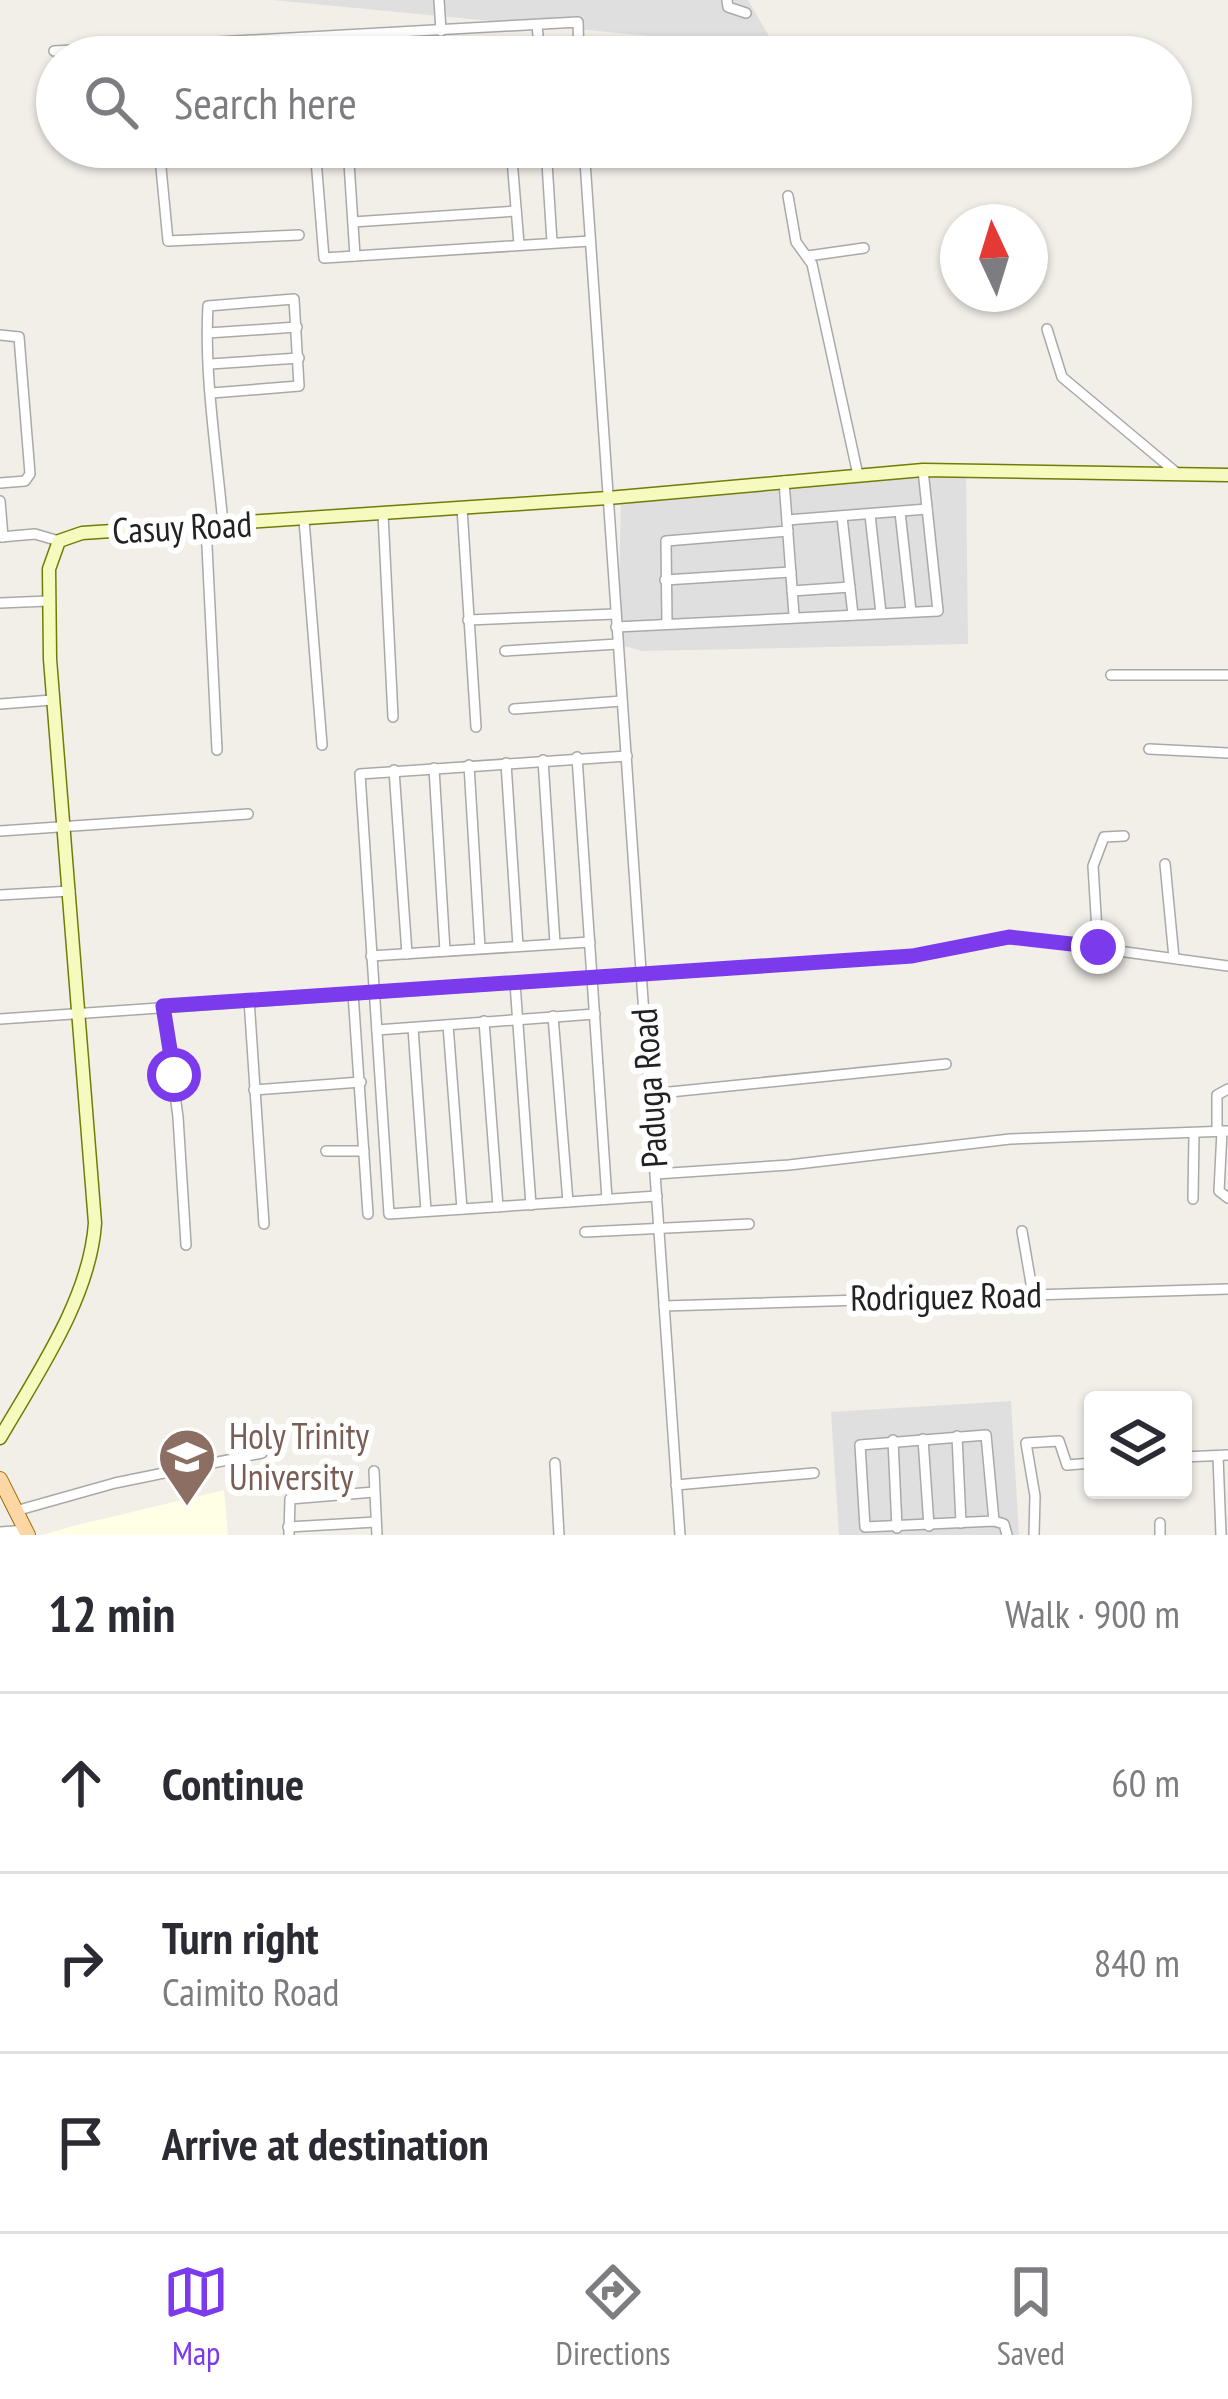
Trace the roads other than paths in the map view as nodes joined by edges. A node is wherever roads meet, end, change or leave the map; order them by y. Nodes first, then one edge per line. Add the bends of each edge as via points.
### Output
1 (439, 0) edge
2 (727, 0) edge
3 (746, 13) dead end
4 (537, 25) junction
5 (441, 31) junction
6 (366, 36) edge
7 (538, 36) edge
8 (578, 36) edge
9 (161, 168) edge
10 (316, 168) edge
11 (349, 168) edge
12 (513, 168) edge
13 (547, 168) edge
14 (585, 168) edge
15 (788, 196) dead end
16 (516, 211) junction
17 (353, 222) junction
18 (299, 236) dead end
19 (590, 241) junction
20 (552, 242) junction
21 (519, 244) junction
22 (864, 248) dead end
23 (355, 256) junction
24 (808, 256) junction
25 (297, 327) junction
26 (1047, 329) dead end
27 (208, 333) junction
28 (0, 335) edge
29 (299, 358) junction
30 (210, 364) junction
31 (212, 393) junction
32 (923, 470) junction
33 (1178, 474) junction
34 (858, 475) junction
35 (1228, 475) edge
36 (784, 481) junction
37 (0, 483) edge
38 (608, 498) junction
39 (0, 501) edge
40 (462, 508) junction
41 (927, 509) junction
42 (900, 512) junction
43 (383, 514) junction
44 (870, 514) junction
45 (842, 517) junction
46 (304, 520) junction
47 (223, 525) junction
48 (787, 525) junction
49 (206, 526) junction
50 (2, 537) edge
51 (59, 541) junction
52 (790, 572) junction
53 (665, 580) junction
54 (850, 587) junction
55 (792, 591) junction
56 (48, 601) junction
57 (0, 603) edge
58 (911, 611) junction
59 (881, 613) junction
60 (615, 614) junction
61 (794, 615) junction
62 (854, 615) junction
63 (468, 620) junction
64 (667, 622) junction
65 (616, 627) junction
66 (618, 644) junction
67 (505, 651) dead end
68 (1111, 675) dead end
69 (1228, 675) edge
70 (52, 700) junction
71 (622, 701) junction
72 (0, 704) edge
73 (514, 709) dead end
74 (393, 717) dead end
75 (476, 727) dead end
76 (322, 745) dead end
77 (1149, 749) dead end
78 (218, 750) dead end
79 (1228, 753) edge
80 (627, 756) junction
81 (577, 758) junction
82 (543, 760) junction
83 (506, 763) junction
84 (469, 765) junction
85 (434, 767) junction
86 (394, 770) junction
87 (248, 814) dead end
88 (65, 827) junction
89 (0, 831) edge
90 (1124, 836) dead end
91 (1166, 864) dead end
92 (70, 891) junction
93 (0, 896) edge
94 (590, 942) junction
95 (555, 943) junction
96 (518, 946) junction
97 (1098, 947) junction
98 (480, 949) junction
99 (445, 951) junction
100 (407, 954) junction
101 (371, 956) junction
102 (1174, 958) junction
103 (1228, 966) edge
104 (640, 974) junction
105 (592, 978) junction
106 (515, 982) junction
107 (373, 992) junction
108 (353, 993) junction
109 (248, 1000) junction
110 (163, 1006) junction
111 (81, 1011) junction
112 (595, 1014) junction
113 (553, 1016) junction
114 (519, 1018) junction
115 (0, 1019) edge
116 (484, 1022) junction
117 (448, 1024) junction
118 (412, 1028) junction
119 (377, 1030) junction
120 (946, 1064) dead end
121 (361, 1082) junction
122 (1228, 1089) edge
123 (254, 1090) junction
124 (650, 1094) junction
125 (1222, 1131) edge
126 (1194, 1134) junction
127 (326, 1151) dead end
128 (364, 1151) junction
129 (656, 1174) junction
130 (367, 1190) junction
131 (388, 1195) junction
132 (657, 1196) junction
133 (1228, 1198) edge
134 (607, 1199) junction
135 (1193, 1199) dead end
136 (568, 1202) junction
137 (531, 1205) junction
138 (498, 1207) junction
139 (461, 1209) junction
140 (426, 1211) junction
141 (368, 1214) dead end
142 (264, 1224) dead end
143 (749, 1224) dead end
144 (1022, 1231) dead end
145 (585, 1232) dead end
146 (659, 1232) junction
147 (186, 1245) dead end
148 (1228, 1289) edge
149 (1033, 1294) junction
150 (664, 1306) junction
151 (957, 1436) junction
152 (0, 1438) edge
153 (923, 1438) junction
154 (893, 1440) junction
155 (262, 1454) dead end
156 (1223, 1456) edge
157 (1192, 1457) edge
158 (555, 1463) dead end
159 (1084, 1464) edge
160 (374, 1471) dead end
161 (814, 1473) dead end
162 (0, 1479) edge
163 (676, 1485) junction
164 (374, 1492) junction
165 (19, 1510) junction
166 (376, 1522) junction
167 (994, 1522) junction
168 (961, 1523) junction
169 (928, 1526) junction
170 (896, 1528) junction
171 (289, 1531) edge
172 (0, 1532) edge
173 (27, 1533) edge
174 (377, 1535) edge
175 (559, 1535) edge
176 (680, 1535) edge
177 (1006, 1535) edge
178 (1034, 1535) edge
179 (1221, 1535) edge

1 - 5 street
2 - 3 street
4 - 5 street
4 - 7 street
4 - 8 street via 578,22
5 - 6 street
9 - 18 street via 168,242
10 - 23 street via 321,254
11 - 17 street
12 - 16 street
13 - 20 street
14 - 19 street, Paduga Road
15 - 24 street via 797,247
16 - 17 street
16 - 21 street
17 - 23 street
19 - 20 street
19 - 38 street, Paduga Road
20 - 21 street
21 - 23 street
22 - 24 street
24 - 34 street
25 - 27 street
25 - 27 street via 288,297 213,303
25 - 29 street
26 - 33 street via 1061,376
27 - 30 street
28 - 37 street via 19,337 30,474
29 - 30 street
29 - 31 street via 297,387
30 - 31 street
31 - 47 street
32 - 33 street, Casuy Road
32 - 34 street, Casuy Road
32 - 41 street
33 - 35 street, Casuy Road
34 - 36 street, Casuy Road
36 - 38 street, Casuy Road
36 - 48 street
38 - 40 street, Casuy Road
38 - 60 street, Paduga Road
39 - 50 street
40 - 43 street, Casuy Road
40 - 63 street
41 - 42 street
41 - 58 street via 941,607
42 - 44 street
42 - 58 street
43 - 46 street, Casuy Road
43 - 74 street
44 - 45 street
44 - 59 street
45 - 48 street
45 - 54 street
46 - 47 street, Casuy Road
46 - 76 street
47 - 49 street, Casuy Road
48 - 52 street
48 - 53 street via 666,541
49 - 51 street, Casuy Road
49 - 78 street
50 - 51 street
51 - 56 street, Casuy Road
52 - 53 street
52 - 55 street
53 - 64 street
54 - 55 street
54 - 62 street
55 - 61 street
56 - 57 street
56 - 70 street, Casuy Road
58 - 59 street
59 - 62 street
60 - 63 street
60 - 65 street, Paduga Road
61 - 62 street
61 - 64 street
63 - 75 street
64 - 65 street
65 - 66 street, Paduga Road
66 - 67 street
66 - 71 street, Paduga Road
68 - 69 street
70 - 72 street
70 - 88 street, Casuy Road
71 - 73 street
71 - 80 street, Paduga Road
77 - 79 street
80 - 81 street
80 - 104 street, Paduga Road
81 - 82 street
81 - 94 street
82 - 83 street
82 - 95 street
83 - 84 street
83 - 96 street
84 - 85 street
84 - 98 street
85 - 86 street
85 - 99 street
86 - 100 street
86 - 101 street via 359,777
87 - 88 street
88 - 89 street
88 - 92 street, Casuy Road
90 - 97 street via 1101,839 1094,862
91 - 102 street
92 - 93 street
92 - 111 street, Casuy Road
94 - 95 street
94 - 105 street
95 - 96 street
96 - 98 street
97 - 102 street
97 - 104 street via 1009,937 918,955
98 - 99 street
99 - 100 street
100 - 101 street
101 - 107 street
102 - 103 street
104 - 105 street
104 - 124 street, Paduga Road
105 - 106 street
105 - 112 street
106 - 107 street
106 - 114 street
107 - 108 street
107 - 119 street
108 - 109 street
108 - 121 street
109 - 110 street
109 - 123 street
110 - 111 street
110 - 147 street
111 - 115 street
111 - 152 street, Casuy Road via 94,1160 92,1252
112 - 113 street
112 - 134 street
113 - 114 street
113 - 136 street
114 - 116 street
114 - 137 street
116 - 117 street
116 - 138 street
117 - 118 street
117 - 139 street
118 - 119 street
118 - 140 street
119 - 131 street
120 - 124 street
121 - 123 street
121 - 128 street
122 - 125 street via 1216,1095
123 - 142 street
124 - 129 street, Paduga Road
125 - 126 street
125 - 133 street via 1220,1191
126 - 129 street via 1010,1138
126 - 135 street
127 - 128 street
128 - 130 street
129 - 132 street, Paduga Road
130 - 131 street
130 - 141 street
131 - 140 street via 389,1214
132 - 134 street
132 - 146 street, Paduga Road
134 - 136 street
136 - 137 street
137 - 138 street
138 - 139 street
139 - 140 street
143 - 146 street
144 - 149 street
145 - 146 street
146 - 150 street, Paduga Road
148 - 149 street, Rodriguez Road
149 - 150 street, Rodriguez Road
150 - 163 street, Paduga Road
151 - 153 street
151 - 167 street via 987,1436
151 - 168 street
153 - 154 street
153 - 169 street
154 - 170 street
154 - 170 street via 860,1448 865,1527
155 - 165 street
156 - 157 street
156 - 179 street
158 - 175 street
159 - 178 street via 1070,1465 1059,1441 1025,1444
160 - 164 street
161 - 163 street
162 - 165 main road
163 - 176 street, Paduga Road
164 - 166 street
164 - 171 street via 290,1498
165 - 173 main road
166 - 171 street
166 - 174 street
167 - 168 street
167 - 177 street
168 - 169 street
169 - 170 street
172 - 173 street

